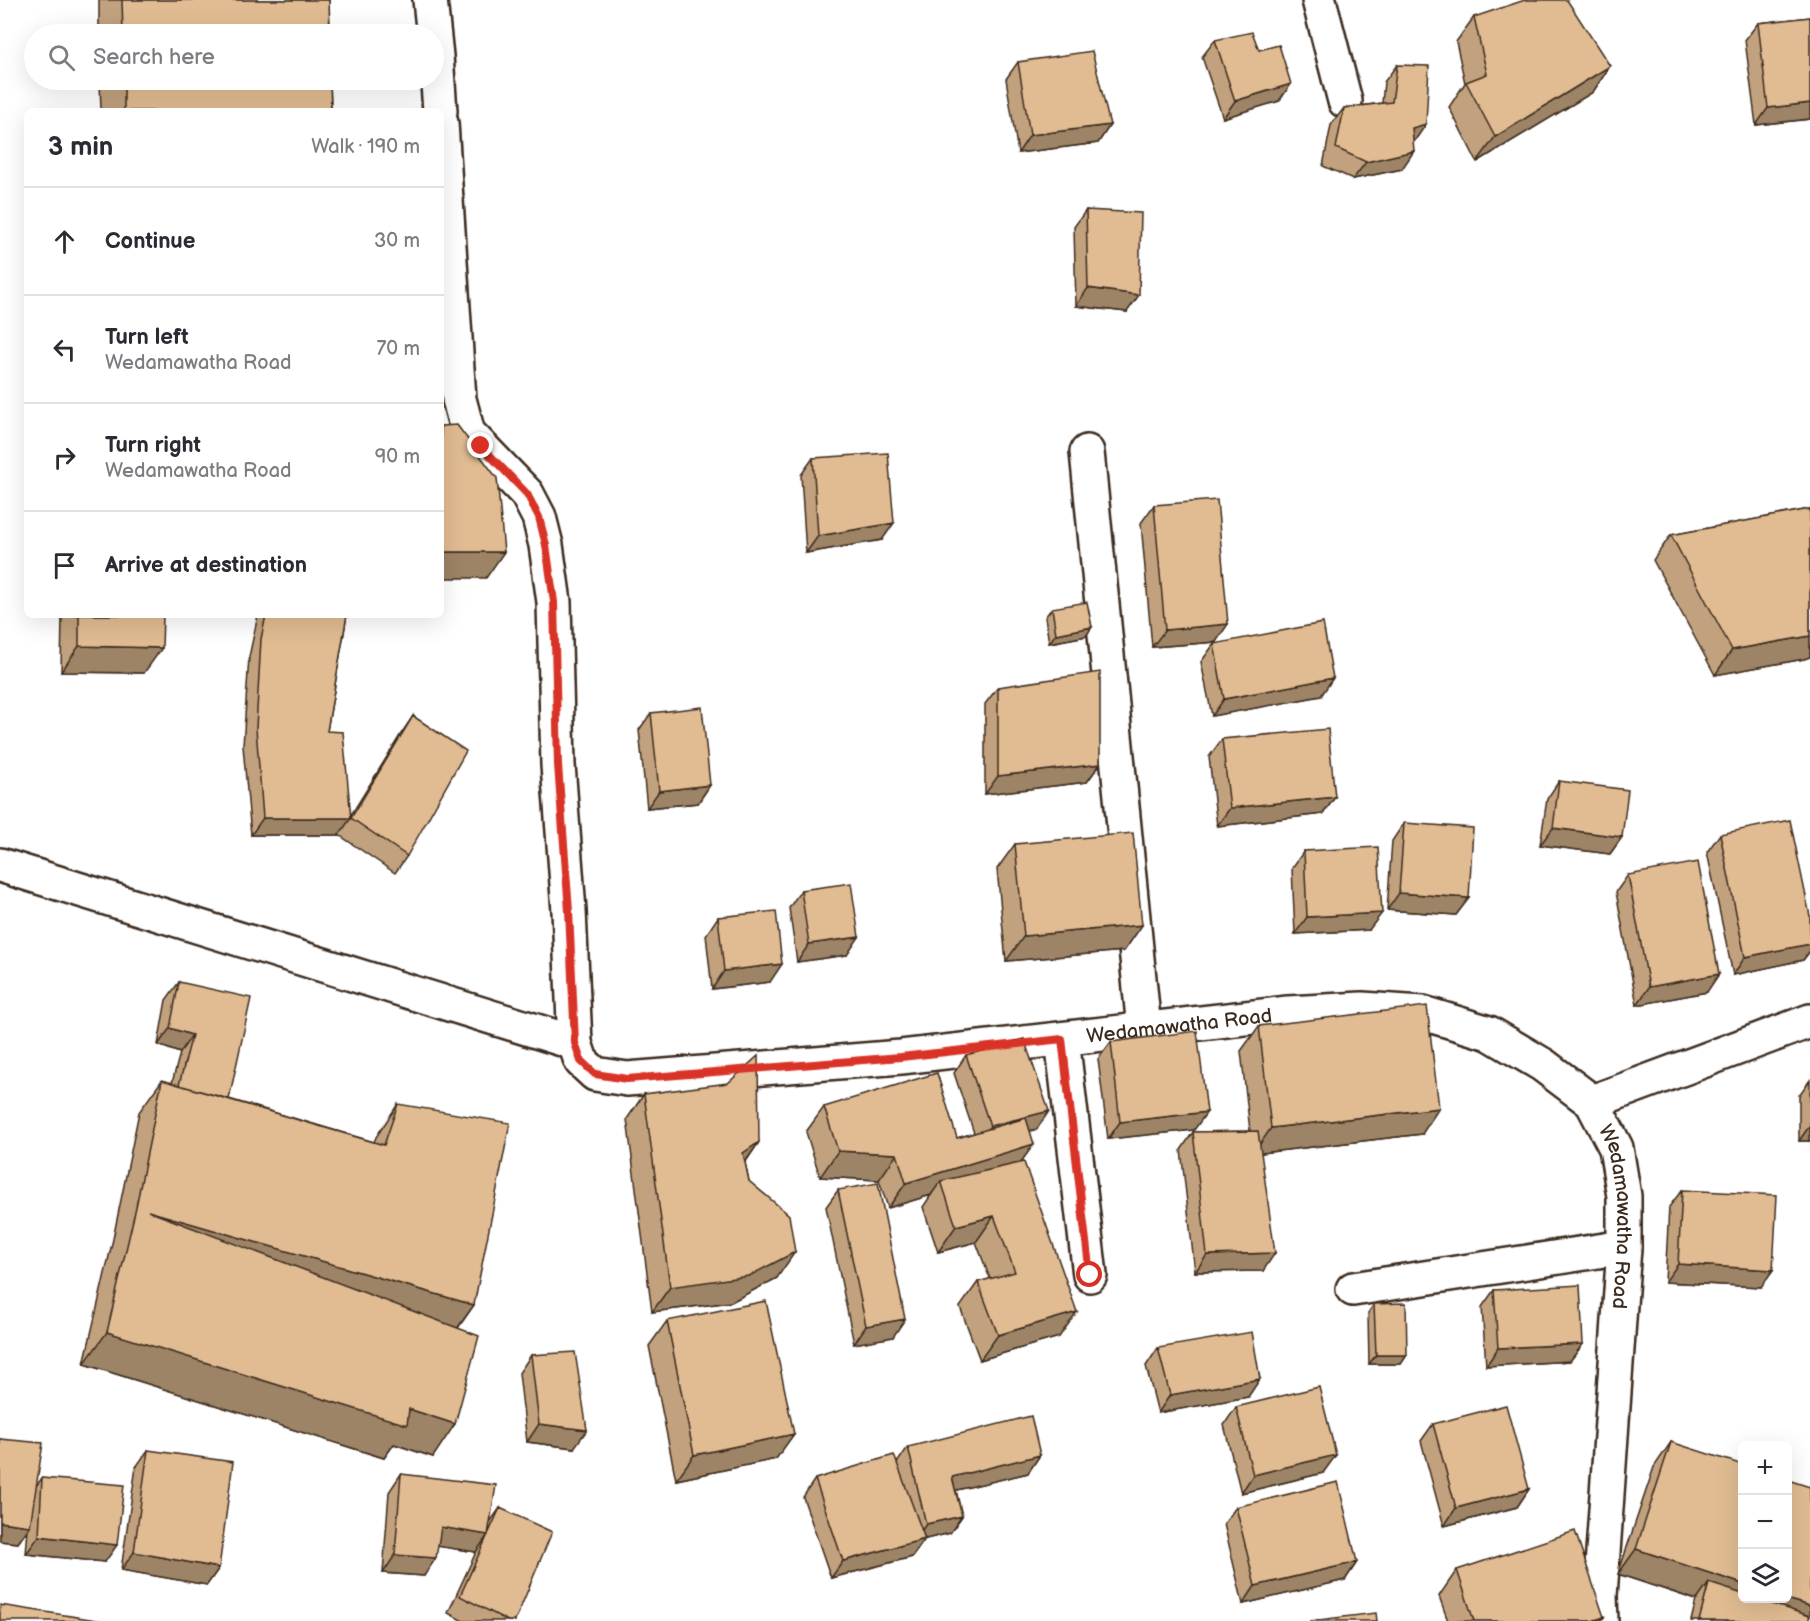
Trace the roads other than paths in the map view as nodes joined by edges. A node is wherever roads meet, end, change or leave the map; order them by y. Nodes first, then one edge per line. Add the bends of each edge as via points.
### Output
1 (430, 0) edge
2 (1319, 0) edge
3 (433, 24) edge
4 (438, 90) edge
5 (1345, 101) dead end
6 (440, 108) edge
7 (444, 169) edge
8 (1087, 452) dead end
9 (0, 865) edge
10 (1810, 1021) edge
11 (1144, 1029) junction
12 (1062, 1039) junction
13 (575, 1043) junction
14 (1592, 1102) junction
15 (1624, 1247) junction
16 (1090, 1275) dead end
17 (1353, 1289) dead end
18 (1601, 1621) edge

1 - 3 street
2 - 5 street
4 - 6 street
7 - 13 street, Wedamawatha Road via 459,399 468,433 527,494 539,517 546,545 554,602 558,765
8 - 11 street
9 - 13 street
10 - 14 street
11 - 12 street, Wedamawatha Road
11 - 14 street, Wedamawatha Road via 1288,1012 1423,1012 1489,1033 1543,1065
12 - 13 street, Wedamawatha Road via 901,1057 627,1079 595,1074 581,1061
12 - 16 street
14 - 15 street, Wedamawatha Road via 1616,1148 1624,1196
15 - 17 street
15 - 18 street, Wedamawatha Road

